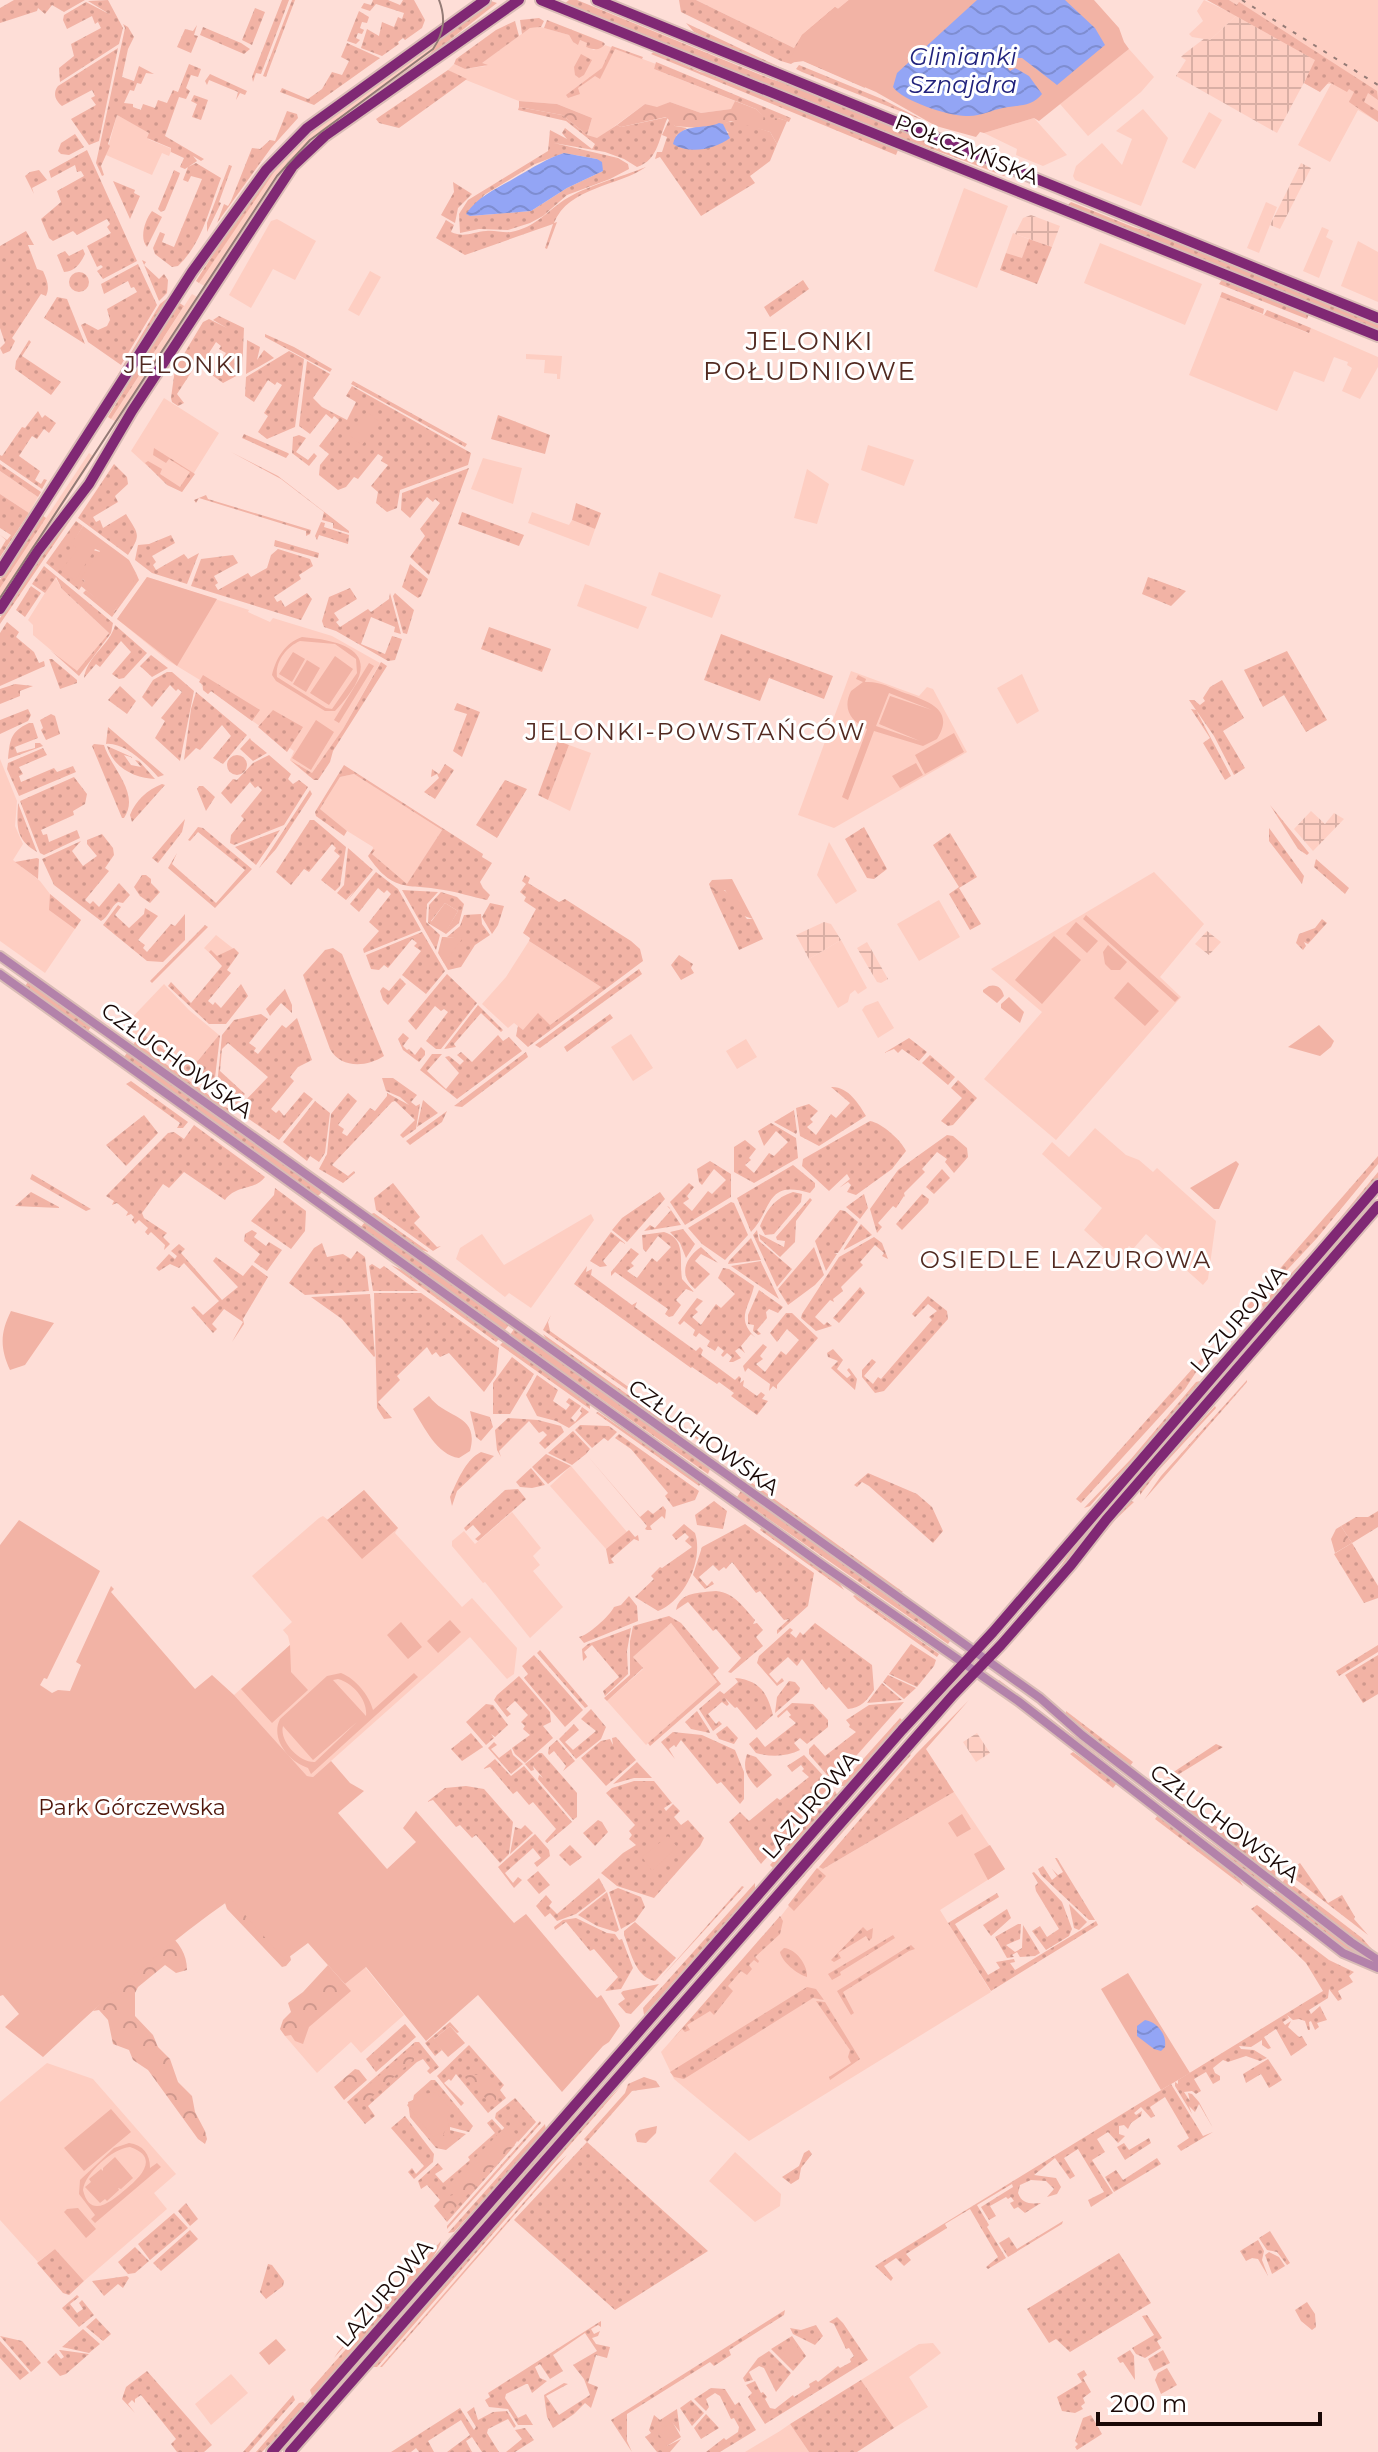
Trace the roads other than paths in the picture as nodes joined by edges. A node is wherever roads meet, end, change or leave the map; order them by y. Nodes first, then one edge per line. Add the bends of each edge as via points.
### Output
1 (472, 0) edge
2 (485, 0) edge
3 (519, 0) edge
4 (541, 0) edge
5 (597, 0) edge
6 (466, 14) junction
7 (1378, 318) edge
8 (1378, 336) edge
9 (0, 571) edge
10 (0, 609) edge
11 (0, 956) edge
12 (0, 974) edge
13 (1378, 1185) edge
14 (1378, 1206) edge
15 (974, 1651) junction
16 (986, 1660) junction
17 (962, 1664) junction
18 (975, 1672) junction
19 (1378, 1960) edge
20 (1378, 1968) edge
21 (272, 2452) edge
22 (290, 2452) edge

1 - 6 main road
2 - 6 main road
3 - 10 main road via 325,136 293,166 89,484
4 - 8 main road, POŁCZYŃSKA
5 - 7 main road, POŁCZYŃSKA
6 - 9 main road via 319,119 261,175 192,272
11 - 15 street, CZŁUCHOWSKA
12 - 17 street, CZŁUCHOWSKA
13 - 15 main road, LAZUROWA
14 - 16 main road, LAZUROWA
15 - 16 street, CZŁUCHOWSKA
15 - 17 main road, LAZUROWA
16 - 18 main road, LAZUROWA
16 - 19 street, CZŁUCHOWSKA
17 - 18 street, CZŁUCHOWSKA
17 - 21 main road, LAZUROWA
18 - 20 street, CZŁUCHOWSKA via 1343,1953
18 - 22 main road, LAZUROWA

